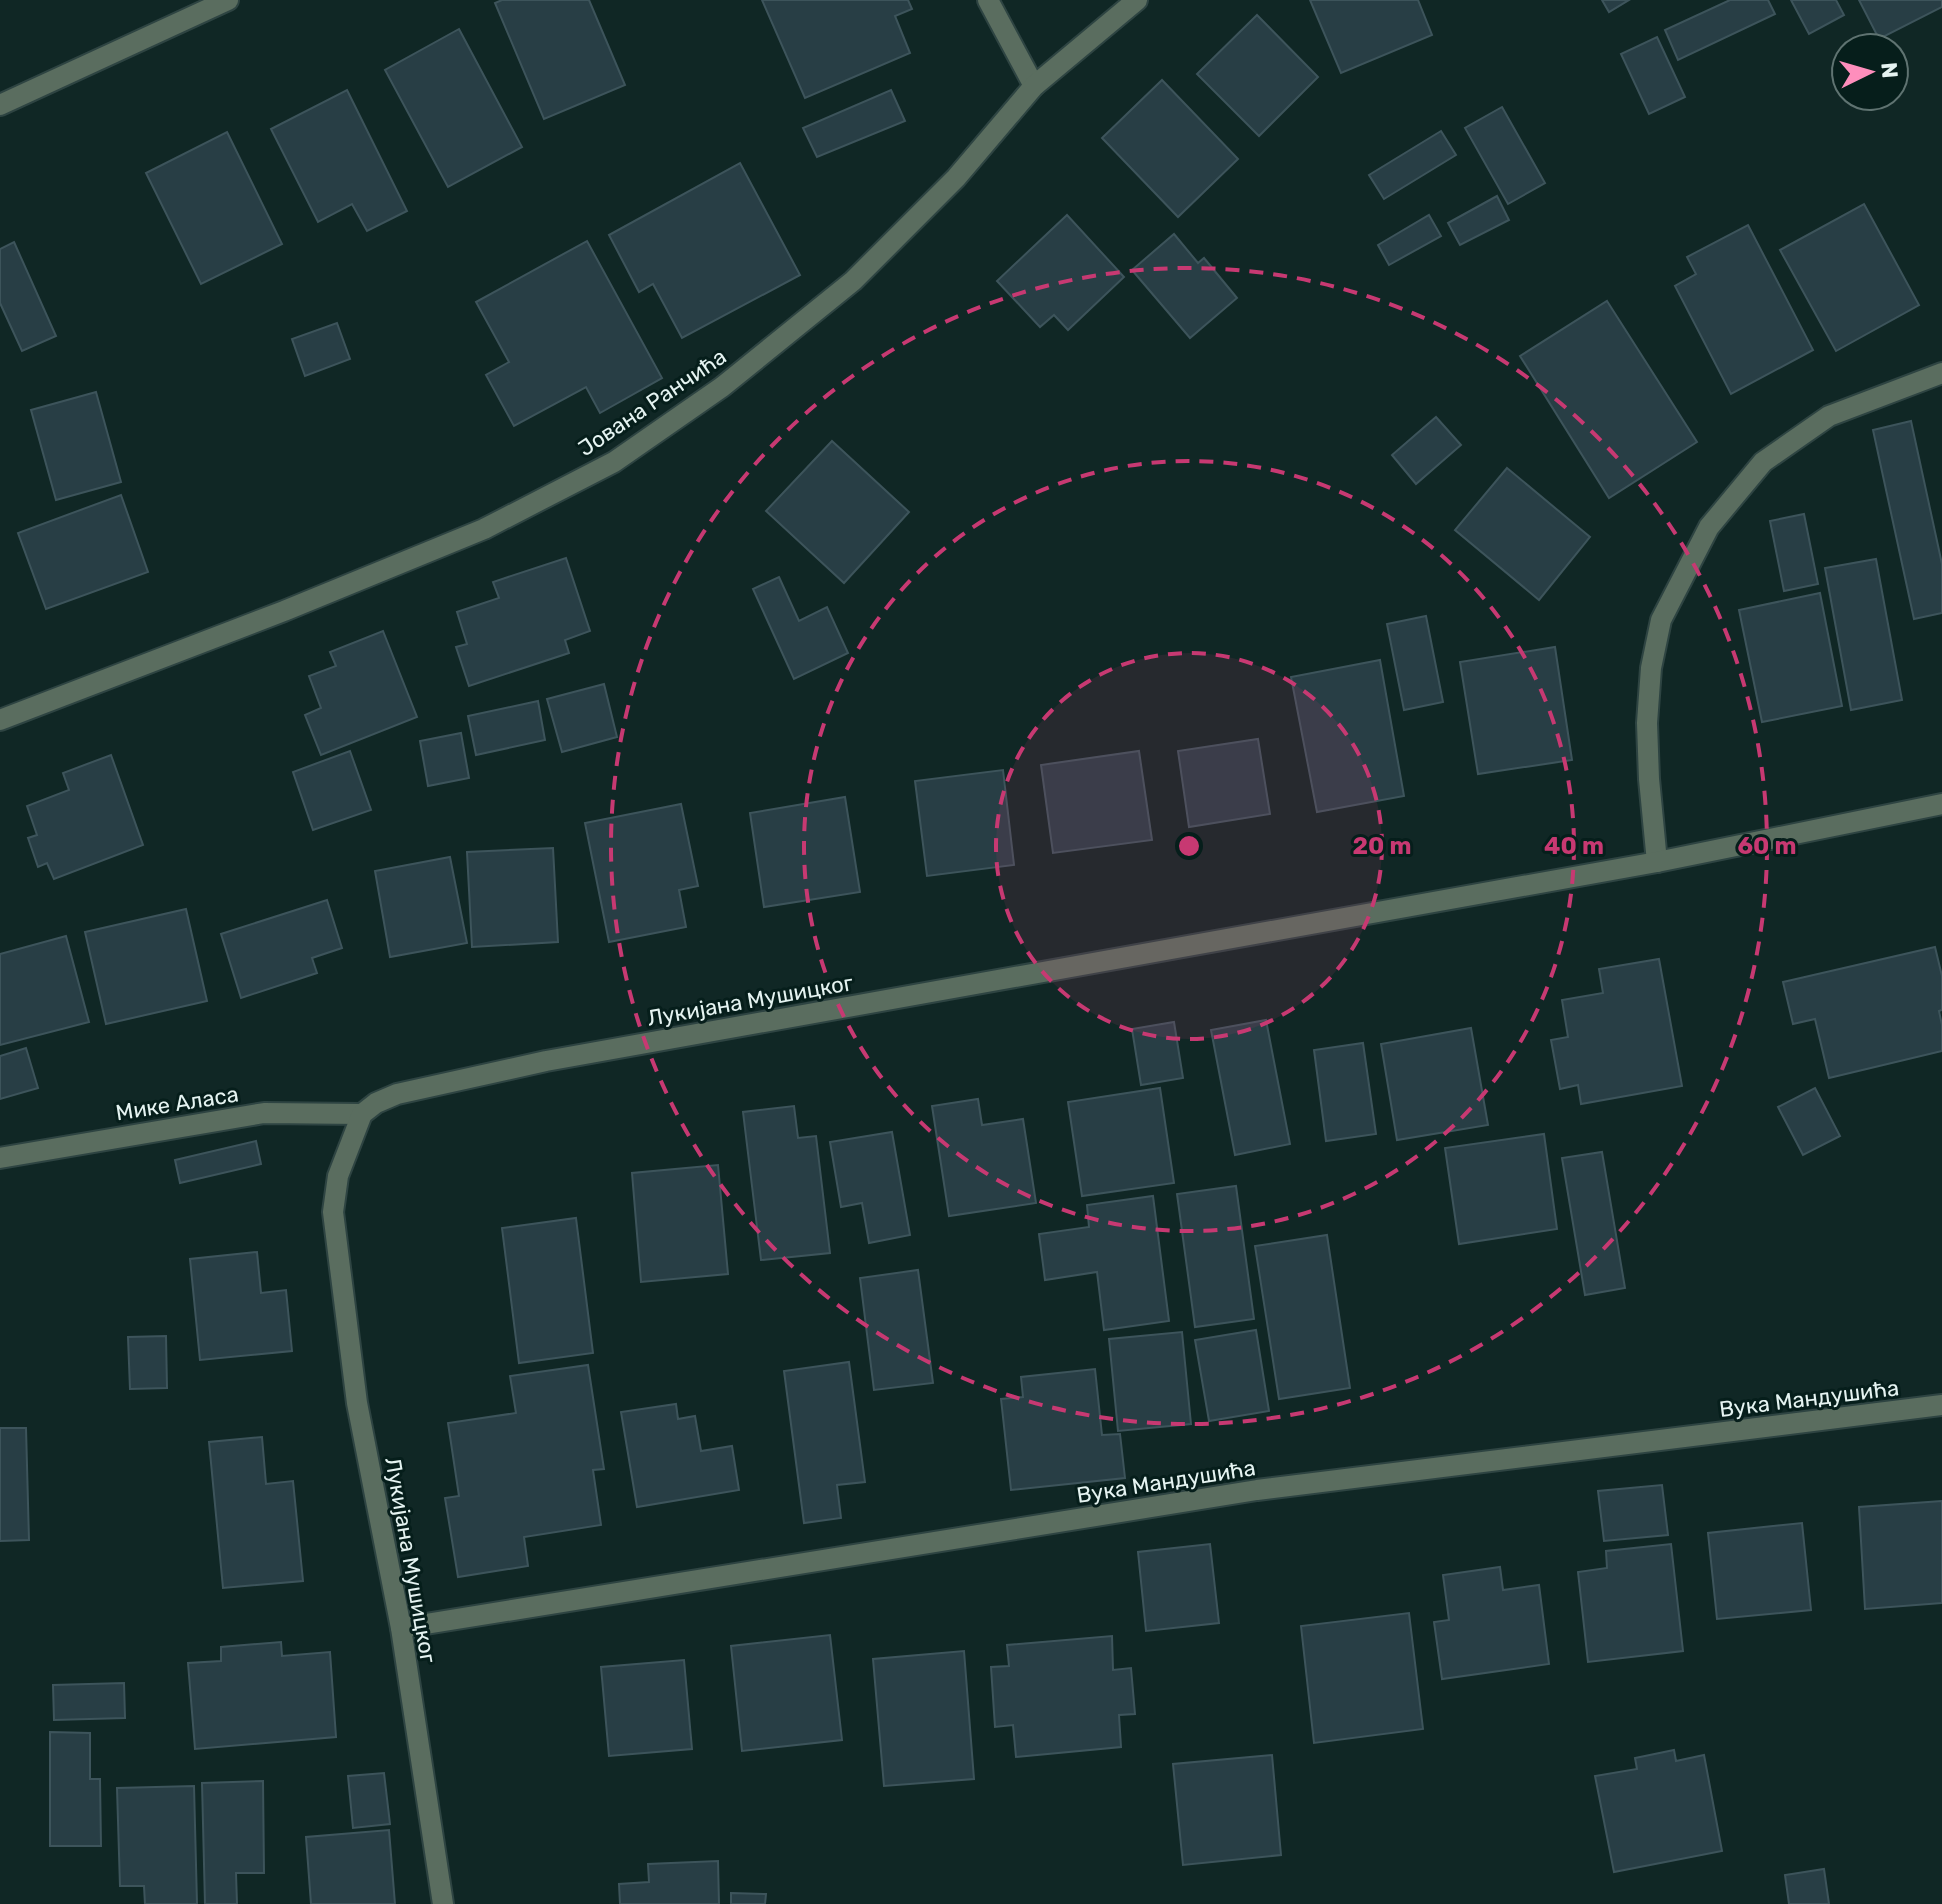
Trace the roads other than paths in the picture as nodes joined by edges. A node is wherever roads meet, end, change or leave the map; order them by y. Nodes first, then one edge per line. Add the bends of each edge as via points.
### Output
1 (228, 0) edge
2 (988, 0) edge
3 (1137, 0) edge
4 (1034, 86) junction
5 (0, 105) edge
6 (1942, 373) edge
7 (0, 720) edge
8 (1942, 804) edge
9 (1657, 862) junction
10 (362, 1114) junction
11 (0, 1158) edge
12 (1942, 1405) edge
13 (401, 1628) junction
14 (443, 1904) edge

1 - 5 street
2 - 4 street
3 - 4 street, Јована Ранчића
4 - 7 street, Јована Ранчића via 956,178 853,281 722,387 614,462 484,529
6 - 9 street via 1829,416 1763,462 1709,527 1661,620 1651,668 1648,737
8 - 9 street, Лукијана Мушицког
9 - 10 street, Лукијана Мушицког via 546,1061 397,1094
10 - 11 street, Мике Аласа via 264,1113
10 - 13 street, Лукијана Мушицког via 338,1176 333,1212 357,1403
12 - 13 street, Вука Мандушића via 1257,1490
13 - 14 street, Лукијана Мушицког

